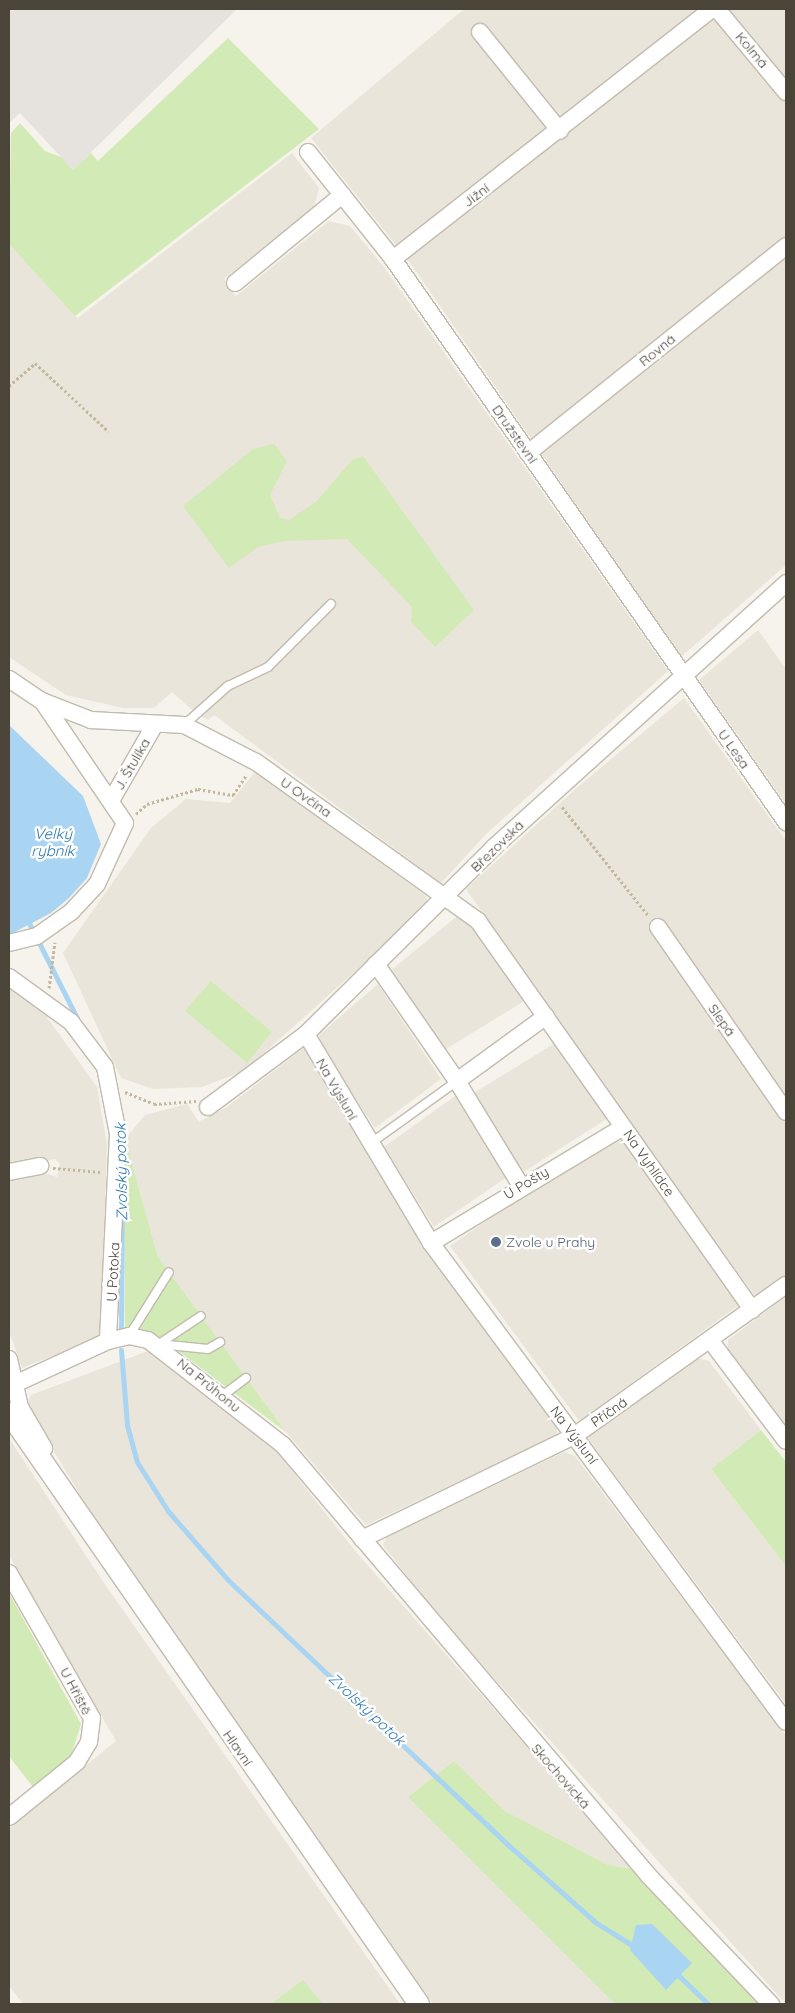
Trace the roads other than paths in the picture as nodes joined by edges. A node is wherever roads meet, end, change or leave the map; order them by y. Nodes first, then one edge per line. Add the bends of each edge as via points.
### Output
1 (712, 9) edge
2 (717, 9) edge
3 (480, 32) dead end
4 (786, 92) edge
5 (560, 131) junction
6 (308, 152) dead end
7 (342, 195) junction
8 (786, 246) edge
9 (393, 259) junction
10 (235, 283) dead end
11 (528, 453) junction
12 (786, 583) edge
13 (331, 604) dead end
14 (682, 675) junction
15 (9, 679) edge
16 (42, 702) junction
17 (184, 725) junction
18 (154, 726) junction
19 (112, 799) junction
20 (786, 822) edge
21 (447, 896) junction
22 (658, 927) road end
23 (9, 943) edge
24 (376, 964) junction
25 (9, 977) edge
26 (546, 1016) junction
27 (306, 1034) junction
28 (457, 1081) junction
29 (208, 1107) road end
30 (786, 1112) edge
31 (624, 1127) junction
32 (369, 1144) junction
33 (40, 1166) road end
34 (9, 1172) edge
35 (521, 1186) junction
36 (431, 1242) junction
37 (169, 1272) dead end
38 (786, 1285) edge
39 (752, 1310) junction
40 (201, 1316) dead end
41 (129, 1336) junction
42 (710, 1340) junction
43 (108, 1342) junction
44 (220, 1342) dead end
45 (159, 1344) junction
46 (9, 1359) edge
47 (246, 1378) dead end
48 (17, 1383) junction
49 (222, 1396) junction
50 (9, 1413) edge
51 (574, 1436) junction
52 (786, 1441) edge
53 (59, 1490) junction
54 (362, 1539) junction
55 (9, 1573) edge
56 (786, 1722) edge
57 (9, 1817) edge
58 (419, 2004) edge
59 (771, 2004) edge

1 - 5 street, Jižní
2 - 4 street, Kolmá
3 - 5 street
5 - 9 street, Jižní
6 - 7 street, Družstevní
7 - 9 street, Družstevní
7 - 10 street
8 - 11 street, Rovná
9 - 11 street, Družstevní
11 - 14 street, Družstevní
12 - 14 street, Březovská
13 - 17 lane via 268,667 228,686
14 - 20 street, U Lesa
14 - 21 street, Březovská
15 - 16 street, J. Štulíka
16 - 18 street, J. Štulíka via 91,720
16 - 19 street, J. Štulíka
17 - 18 street, U Ovčína
17 - 21 street, U Ovčína via 256,762
18 - 19 street, J. Štulíka
19 - 23 street, J. Štulíka via 125,823 97,884 60,920 37,936
21 - 24 street, Březovská
21 - 26 street, Na Vyhlídce via 478,921
22 - 30 street, Slepá
24 - 27 street, Březovská
24 - 28 street
25 - 43 street, U Potoka via 50,1004 92,1046 105,1067 118,1134
26 - 28 street
26 - 31 street, Na Vyhlídce
27 - 29 street, Březovská
27 - 32 street, Na Výsluní
28 - 32 lane
28 - 35 street
31 - 35 street, U Pošty
31 - 39 street, Na Vyhlídce
32 - 36 street, Na Výsluní
33 - 34 street
35 - 36 street, U Pošty
36 - 51 street, Na Výsluní
37 - 41 lane
38 - 39 street, Příčná
39 - 42 street, Příčná
40 - 45 lane
41 - 43 street
41 - 45 street, Na Průhonu
42 - 51 street, Příčná
42 - 52 street
43 - 48 street
44 - 45 lane via 208,1349
45 - 49 street, Na Průhonu
46 - 48 street, Hlavní
47 - 49 lane
48 - 53 street, Hlavní via 20,1407 49,1458
49 - 54 street, Na Průhonu via 283,1445
50 - 53 street, Hlavní
51 - 54 street, Příčná
51 - 56 street, Na Výsluní
53 - 58 street, Hlavní
54 - 59 street, Skochovická via 649,1876
55 - 57 street, U Hřiště via 92,1718 89,1742 77,1762

